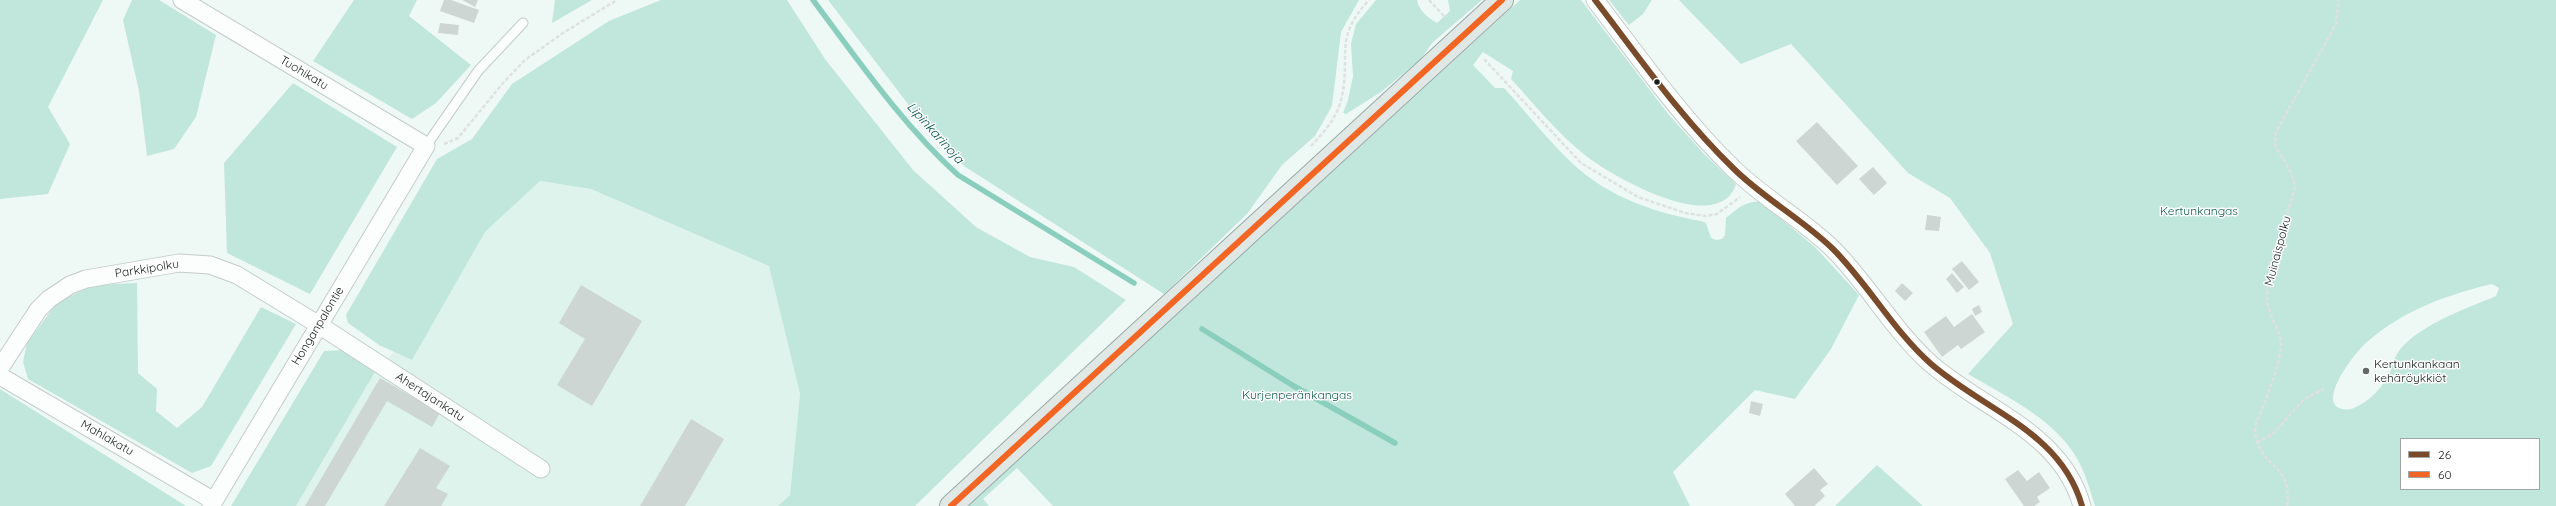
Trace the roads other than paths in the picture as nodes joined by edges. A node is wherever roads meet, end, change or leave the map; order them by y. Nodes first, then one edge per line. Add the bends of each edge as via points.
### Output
1 (182, 0) edge
2 (1502, 0) edge
3 (1595, 0) edge
4 (200, 4) edge
5 (523, 23) dead end
6 (426, 146) junction
7 (319, 325) junction
8 (0, 368) edge
9 (0, 376) edge
10 (541, 469) dead end
11 (212, 504) edge
12 (951, 506) edge
13 (2082, 506) edge

1 - 4 street, Tuohikatu
2 - 12 main road
3 - 13 street via 1713,149 1752,185 1832,248 1929,362 2041,441 2059,459 2072,480
4 - 6 street, Tuohikatu
5 - 6 lane via 478,71
6 - 7 street, Honganpalontie
7 - 8 street, Parkkipolku via 223,268 179,263 86,279 60,290 38,310
7 - 10 street, Ahertajankatu
7 - 11 street, Honganpalontie
9 - 11 street, Mahlakatu

